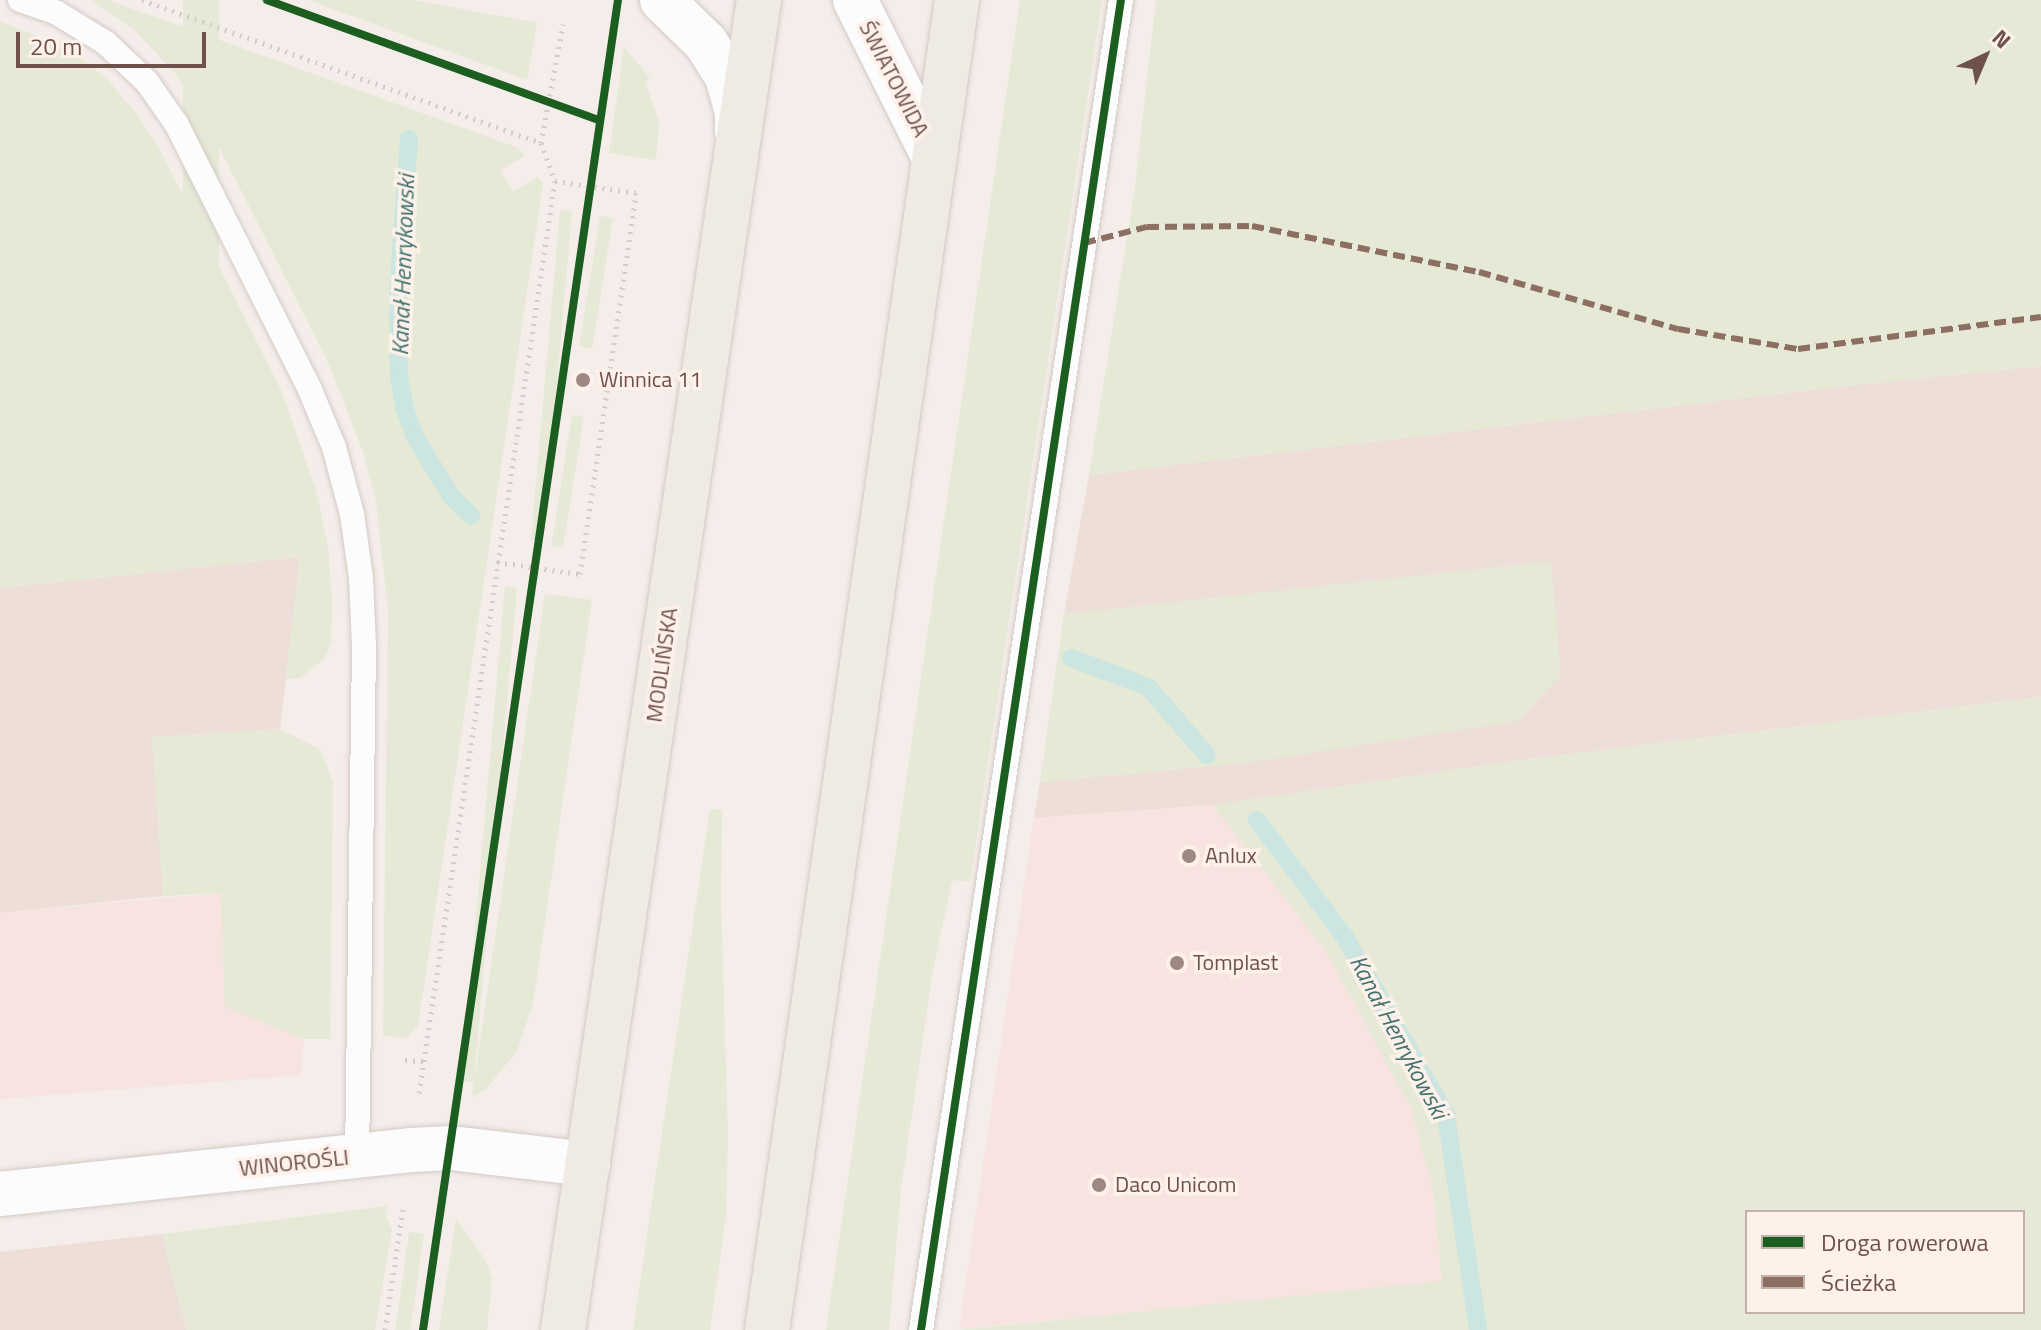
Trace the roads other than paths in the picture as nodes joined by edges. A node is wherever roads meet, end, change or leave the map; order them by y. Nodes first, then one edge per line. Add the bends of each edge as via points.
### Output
1 (20, 0) edge
2 (662, 0) edge
3 (759, 0) edge
4 (855, 0) edge
5 (957, 0) edge
6 (1121, 0) edge
7 (738, 147) junction
8 (934, 158) junction
9 (357, 1157) junction
10 (588, 1164) junction
11 (0, 1194) edge
12 (563, 1330) edge
13 (767, 1330) edge
14 (921, 1330) edge

1 - 9 lane via 57,13 106,43 147,82 177,125 334,447 352,514 364,646
2 - 7 street via 706,43 727,77 737,112
3 - 7 main road, MODLIŃSKA
4 - 8 street, ŚWIATOWIDA
5 - 8 main road
6 - 14 lane
7 - 10 main road, MODLIŃSKA
8 - 13 main road
9 - 10 street, WINOROŚLI via 451,1148
9 - 11 street, WINOROŚLI
10 - 12 main road, MODLIŃSKA

